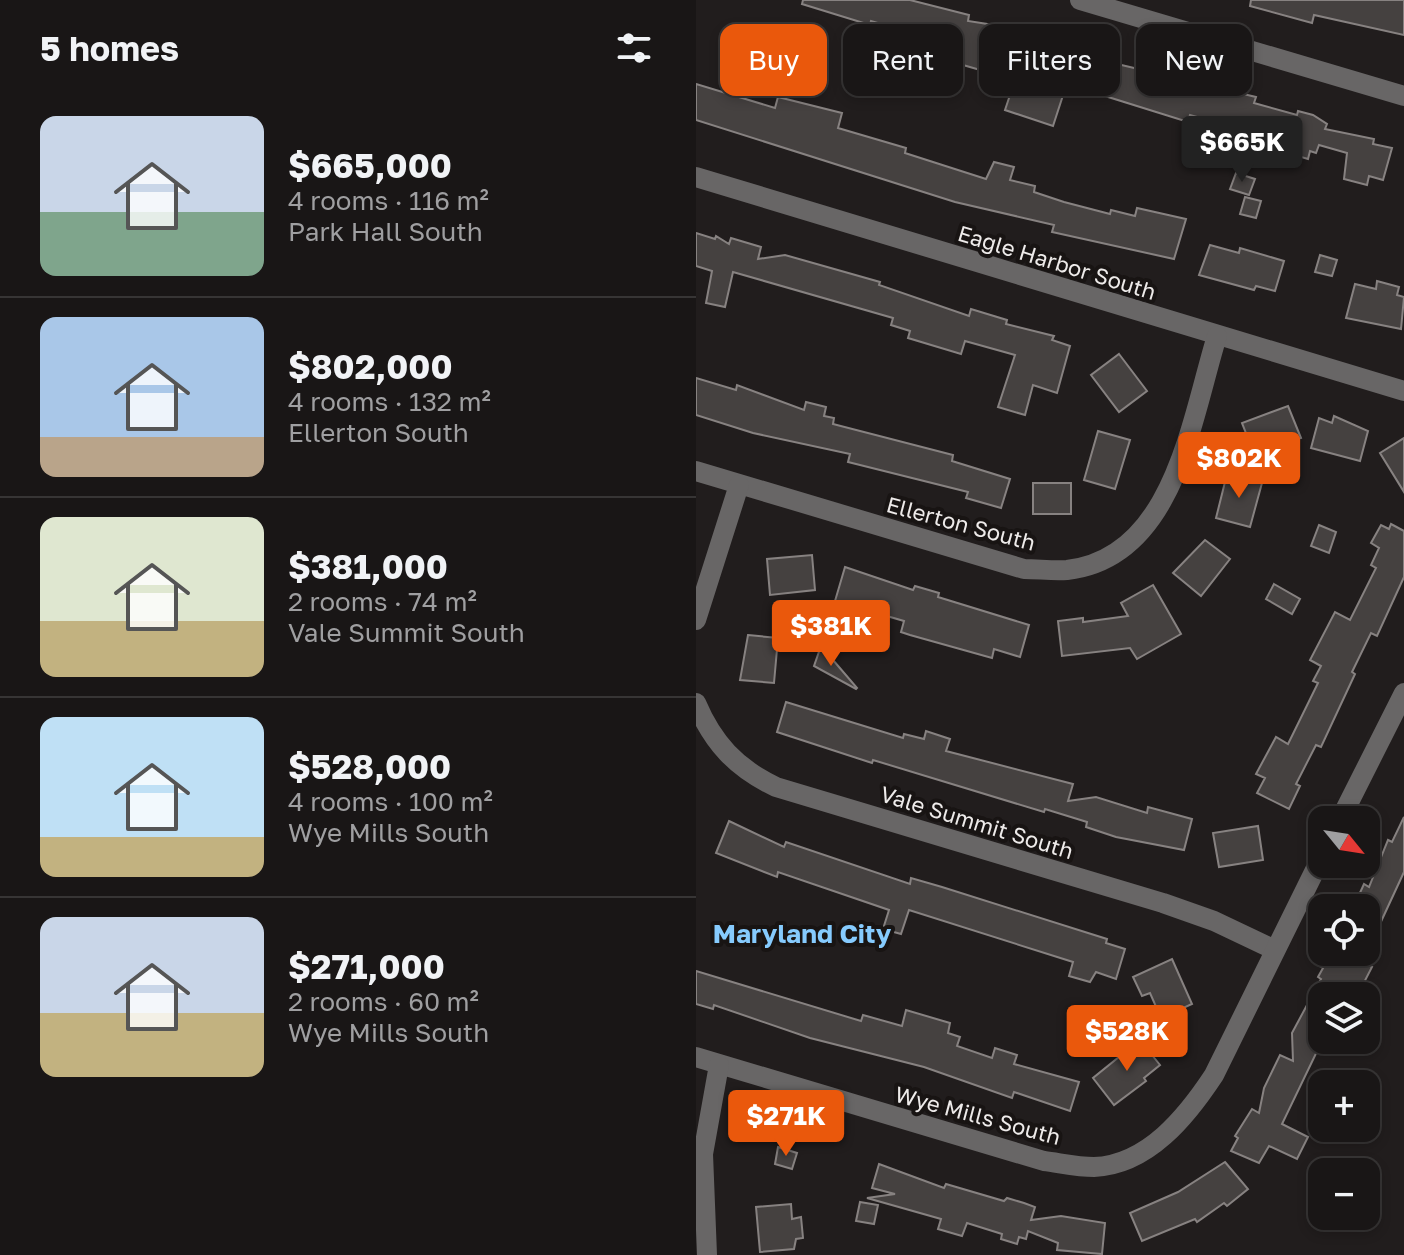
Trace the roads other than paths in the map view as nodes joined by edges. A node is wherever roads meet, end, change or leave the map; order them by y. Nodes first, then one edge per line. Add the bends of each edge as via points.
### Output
1 (1080, 0) edge
2 (1404, 96) edge
3 (696, 177) edge
4 (1217, 336) junction
5 (1404, 391) edge
6 (696, 471) edge
7 (739, 485) junction
8 (696, 620) edge
9 (1404, 693) edge
10 (696, 703) edge
11 (1347, 806) edge
12 (1311, 878) edge
13 (1275, 950) junction
14 (696, 1057) edge
15 (719, 1065) junction
16 (707, 1255) edge

1 - 2 street
3 - 4 street, Eagle Harbor South
4 - 5 street, Eagle Harbor South
4 - 7 street, Ellerton South via 1167,497 1142,534 1107,559 1068,570 1024,569
6 - 7 street, Ellerton South
7 - 8 street
9 - 11 street
10 - 13 street, Vale Summit South via 726,754 750,775 776,787 1163,903
12 - 13 street, Wye Mills South
13 - 15 street, Wye Mills South via 1196,1103 1136,1156 1095,1167 1044,1161
14 - 15 street, Wye Mills South
15 - 16 street via 703,1154

